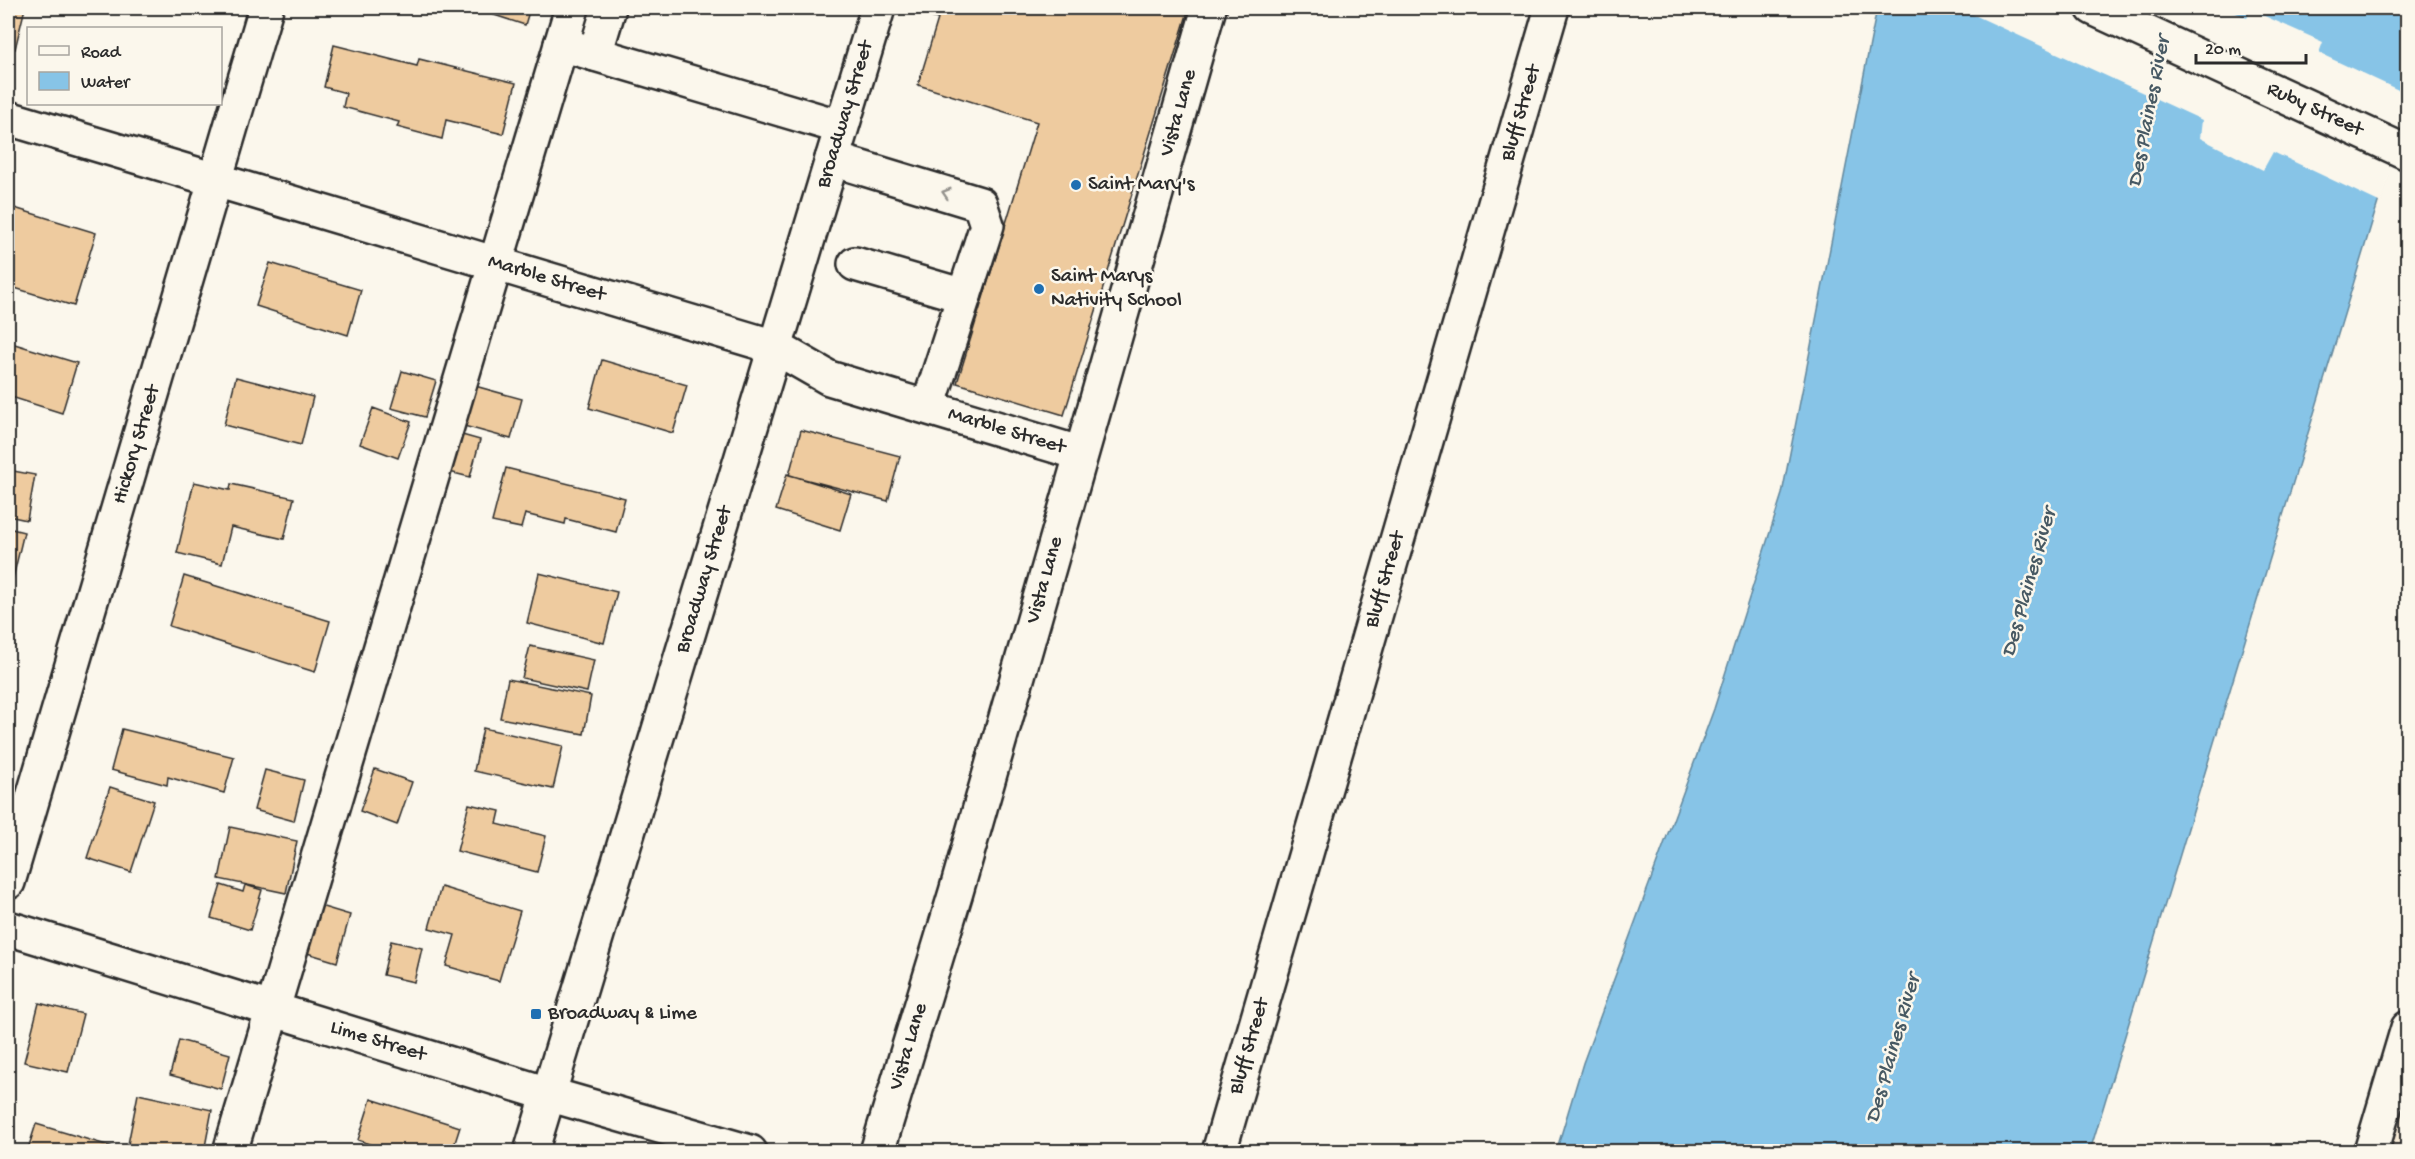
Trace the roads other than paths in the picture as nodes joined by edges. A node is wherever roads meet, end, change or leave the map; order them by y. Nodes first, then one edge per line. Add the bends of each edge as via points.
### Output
1 (266, 8) edge
2 (572, 8) edge
3 (609, 8) edge
4 (878, 8) edge
5 (1209, 8) edge
6 (1552, 8) edge
7 (2093, 8) edge
8 (561, 44) junction
9 (595, 54) junction
10 (8, 118) edge
11 (841, 127) junction
12 (2404, 152) edge
13 (832, 159) junction
14 (214, 179) junction
15 (495, 263) junction
16 (855, 264) dead end
17 (964, 296) junction
18 (775, 347) junction
19 (928, 407) junction
20 (1079, 453) junction
21 (8, 882) edge
22 (8, 928) edge
23 (271, 1009) junction
24 (2408, 1028) edge
25 (548, 1094) junction
26 (230, 1152) edge
27 (531, 1152) edge
28 (750, 1152) edge
29 (877, 1152) edge
30 (1219, 1152) edge
31 (2371, 1152) edge

1 - 14 street, Hickory Street
2 - 8 street
3 - 9 street
4 - 11 street, Broadway Street
5 - 20 street, Vista Lane
6 - 30 street, Bluff Street
7 - 12 street, Ruby Street
8 - 9 street
8 - 15 street
9 - 11 street
10 - 14 street, Marble Street
11 - 13 street, Broadway Street
17 -> 13 street via 987,225 980,204
13 - 18 street, Broadway Street
14 - 15 street, Marble Street
14 - 21 street, Hickory Street
15 - 18 street, Marble Street
15 - 23 street
16 - 17 street
17 - 19 street
18 - 19 street, Marble Street via 829,378
18 - 25 street, Broadway Street
19 - 20 street, Marble Street
20 - 29 street, Vista Lane via 956,892
22 - 23 street, Lime Street
23 - 25 street, Lime Street
23 - 26 street
24 - 31 street
25 - 27 street, Broadway Street
25 - 28 street, Lime Street

